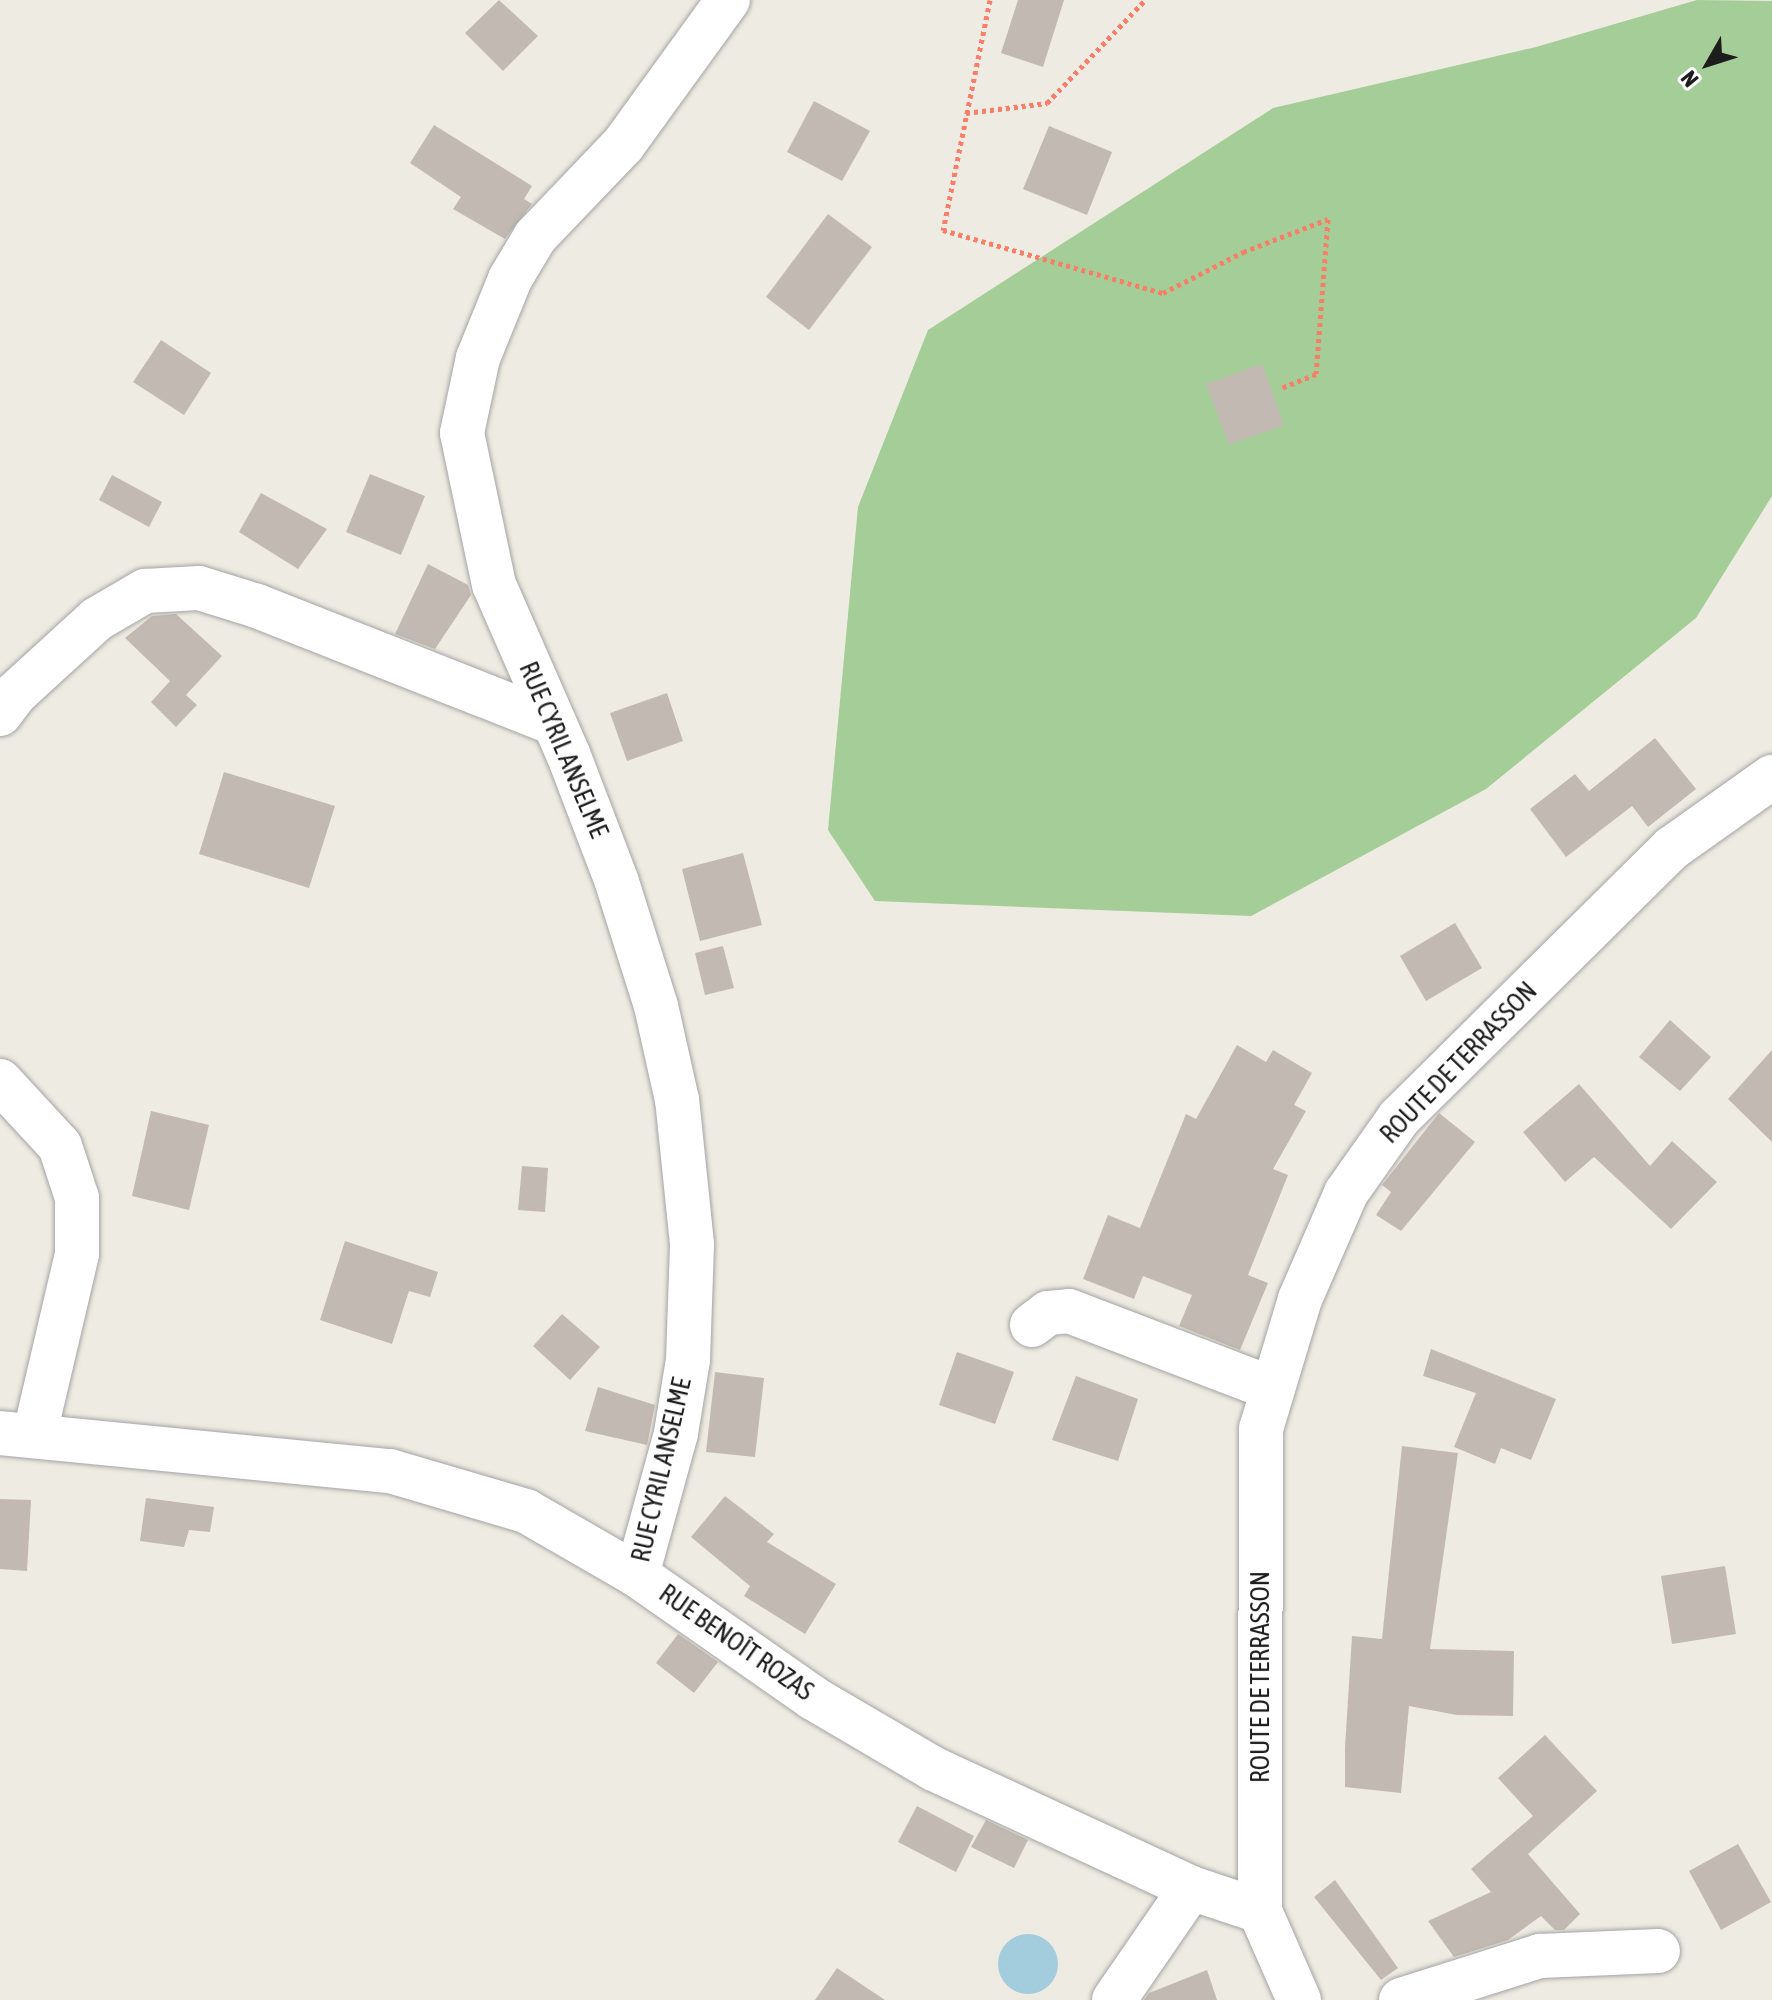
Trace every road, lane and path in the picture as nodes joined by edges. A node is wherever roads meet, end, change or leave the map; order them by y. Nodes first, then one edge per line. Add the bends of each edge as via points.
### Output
1 (728, 0) edge
2 (990, 0) edge
3 (1145, 0) edge
4 (966, 113) junction
5 (1282, 388) dead end
6 (0, 714) edge
7 (554, 723) junction
8 (1772, 777) edge
9 (0, 1081) edge
10 (1032, 1325) dead end
11 (1273, 1389) junction
12 (18, 1433) edge
13 (637, 1575) junction
14 (1191, 1888) junction
15 (1260, 1911) junction
16 (1658, 1951) dead end
17 (1114, 2000) edge
18 (1299, 2000) edge
19 (1401, 2000) edge

1 - 7 street, RUE CYRIL ANSELME via 623,145 535,237 510,279 478,358 462,433 465,466 487,559
2 - 4 path
3 - 4 path via 1047,103
4 - 5 path via 943,230 1163,293 1243,252 1328,219 1316,374
6 - 7 street via 97,619 145,591 199,588
7 - 13 street, RUE CYRIL ANSELME via 617,882 656,1006 690,1189 688,1360 676,1433
8 - 11 street, ROUTE DE TERRASSON via 1672,848 1399,1118 1346,1193 1300,1299
9 - 12 street via 60,1146 77,1198 77,1254
10 - 11 street via 1048,1313 1069,1311
11 - 15 street, ROUTE DE TERRASSON via 1261,1429
12 - 13 street, RUE BENOÎT ROZAS via 390,1471 526,1511
13 - 14 street, RUE BENOÎT ROZAS via 813,1698 934,1769
14 - 15 street, RUE BENOÎT ROZAS
14 - 17 street
15 - 18 street
16 - 19 street via 1540,1956

